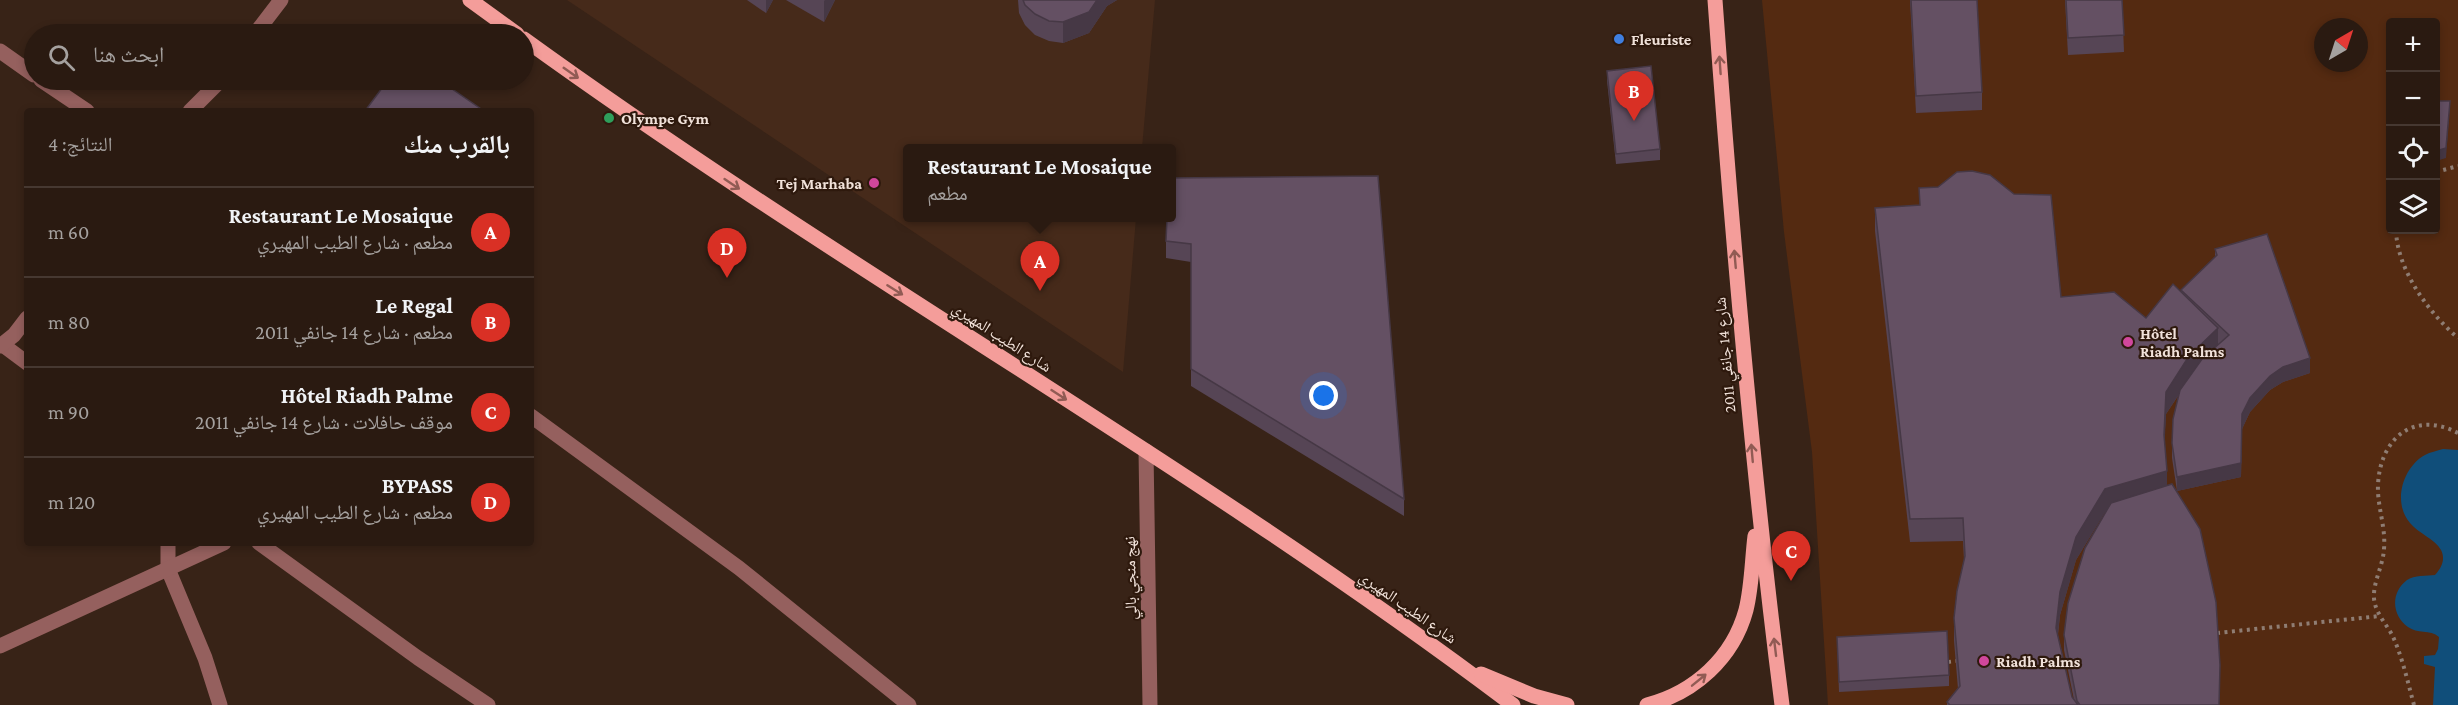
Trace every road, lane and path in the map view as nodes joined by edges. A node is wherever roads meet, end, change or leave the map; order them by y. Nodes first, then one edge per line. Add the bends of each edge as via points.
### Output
1 (281, 0) edge
2 (470, 0) edge
3 (1715, 0) edge
4 (263, 24) edge
5 (503, 24) edge
6 (534, 46) edge
7 (0, 51) edge
8 (24, 68) edge
9 (56, 90) edge
10 (210, 90) edge
11 (83, 108) edge
12 (193, 108) edge
13 (2458, 166) edge
14 (2440, 171) edge
15 (2397, 234) edge
16 (24, 321) edge
17 (2458, 338) edge
18 (1, 346) edge
19 (24, 361) edge
20 (534, 419) edge
21 (2458, 433) edge
22 (1146, 451) junction
23 (1758, 514) junction
24 (168, 546) edge
25 (218, 546) edge
26 (263, 546) edge
27 (168, 569) junction
28 (2380, 616) junction
29 (2217, 633) edge
30 (0, 646) edge
31 (1956, 661) edge
32 (1948, 662) edge
33 (1462, 666) junction
34 (220, 705) edge
35 (488, 705) edge
36 (909, 705) edge
37 (1150, 705) edge
38 (1513, 705) edge
39 (1567, 705) edge
40 (1647, 705) edge
41 (1782, 705) edge
42 (2414, 705) edge

1 - 4 street
2 - 5 main road
23 -> 3 main road, شارع 14 جانفي 2011
6 -> 22 main road, شارع الطيب المهيري via 805,233
7 - 8 street
9 - 11 street
10 - 12 street
13 - 14 path
15 - 17 path via 2413,282
16 - 18 street
18 - 19 street
20 - 36 street via 739,568
21 - 28 path via 2435,424 2422,424 2409,428 2391,444 2378,483 2384,528 2383,560 2374,598
22 - 33 main road, شارع الطيب المهيري
22 - 37 street, نهج منجي بالي
40 -> 23 main road via 1687,690 1710,671 1732,642 1746,610
41 -> 23 main road, شارع 14 جانفي 2011
24 - 27 street
25 - 27 street
26 - 35 street
27 - 30 street
27 - 34 street
28 - 29 path
28 - 42 path via 2397,647
31 - 32 path
33 - 38 main road
33 - 39 main road via 1534,696

